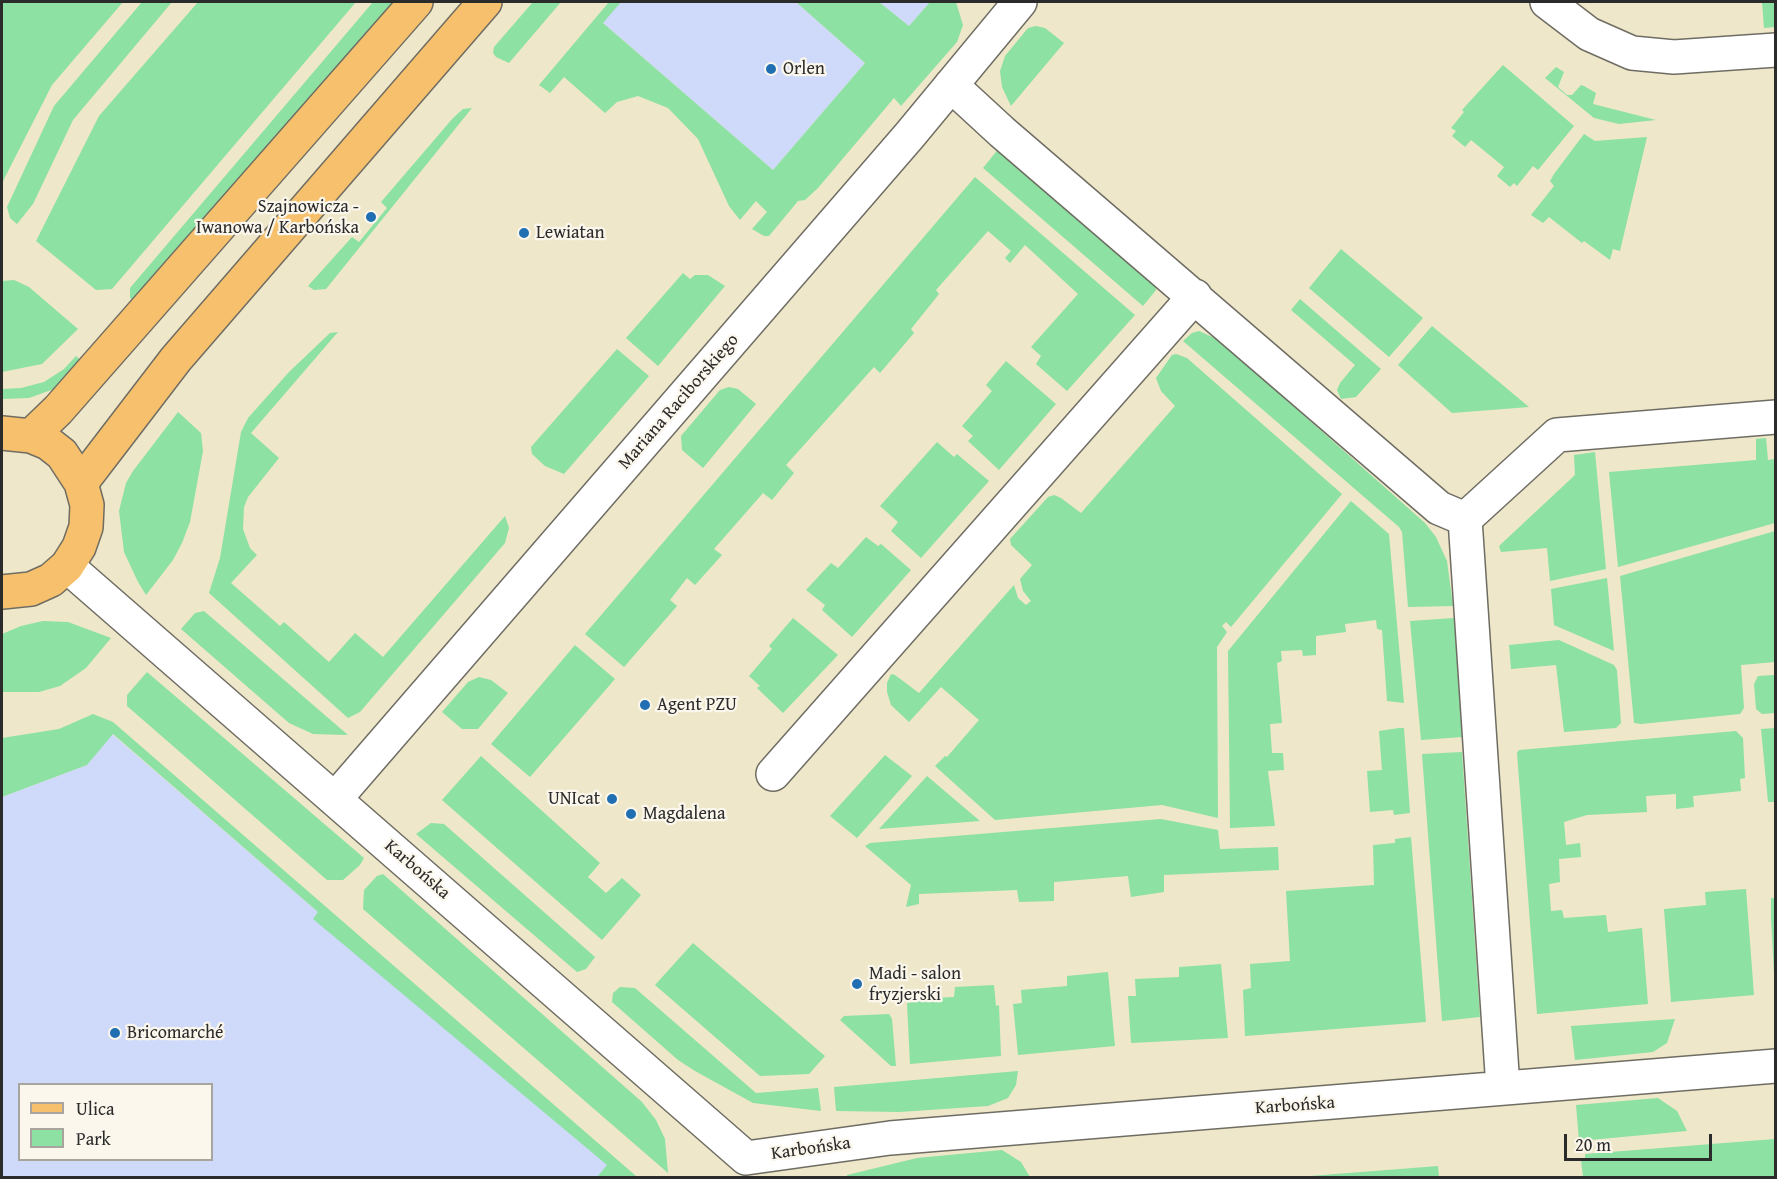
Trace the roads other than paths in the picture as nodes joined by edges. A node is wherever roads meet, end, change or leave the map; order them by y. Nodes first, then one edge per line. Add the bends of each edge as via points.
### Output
1 (416, 2) edge
2 (485, 2) edge
3 (1020, 2) edge
4 (1547, 2) edge
5 (1776, 50) edge
6 (951, 85) junction
7 (1195, 296) junction
8 (1776, 417) edge
9 (16, 435) edge
10 (81, 483) junction
11 (1465, 519) junction
12 (67, 566) junction
13 (2, 592) edge
14 (773, 774) dead end
15 (335, 799) junction
16 (1776, 1066) edge
17 (1503, 1088) junction
18 (737, 1168) edge

1 - 9 main road via 58,411
2 - 10 main road via 176,359
3 - 6 street, Mariana Raciborskiego
4 - 5 street via 1589,34 1632,53 1674,57
6 - 7 street
6 - 15 street, Mariana Raciborskiego
7 - 11 street via 1439,508
7 - 14 street
8 - 11 street via 1557,435
9 - 10 main road via 48,443 62,454
10 - 12 main road via 87,505 86,527
11 - 17 street
12 - 13 main road via 51,580 31,589
12 - 15 street, Karbońska
15 - 18 street, Karbońska
16 - 17 street, Karbońska
17 - 18 street, Karbońska via 890,1138

